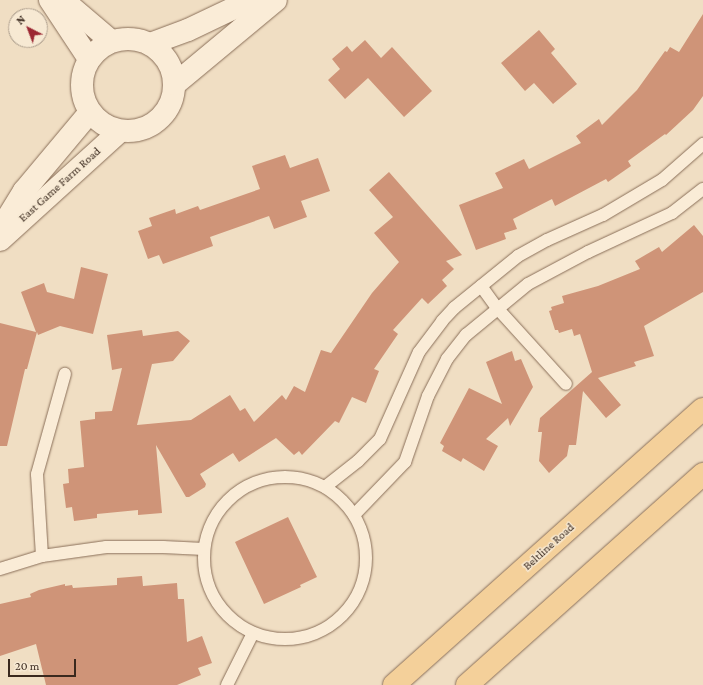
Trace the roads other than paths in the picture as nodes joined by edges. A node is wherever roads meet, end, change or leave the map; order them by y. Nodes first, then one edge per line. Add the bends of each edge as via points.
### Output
1 (50, 0) edge
2 (63, 0) edge
3 (251, 0) edge
4 (276, 0) edge
5 (111, 41) junction
6 (150, 44) junction
7 (89, 59) junction
8 (175, 84) junction
9 (90, 112) junction
10 (120, 130) junction
11 (703, 144) edge
12 (703, 189) edge
13 (0, 231) edge
14 (0, 240) edge
15 (480, 286) junction
16 (498, 308) junction
17 (65, 374) dead end
18 (566, 384) dead end
19 (703, 409) edge
20 (703, 474) edge
21 (325, 487) junction
22 (354, 515) junction
23 (204, 549) junction
24 (42, 556) junction
25 (0, 568) edge
26 (253, 633) junction
27 (227, 685) edge
28 (394, 685) edge
29 (467, 685) edge

1 - 7 street
2 - 5 street
3 - 6 street via 188,30
4 - 8 street
5 - 6 street via 137,39
5 - 7 street
6 - 8 street via 163,54 172,68
7 - 9 street via 82,86 84,100
8 - 10 street via 173,98 158,120 134,131
9 - 10 street via 99,121
9 - 13 street, East Game Farm Road via 24,191
10 - 14 street, East Game Farm Road
11 - 15 lane via 662,180 603,215 524,253
12 - 16 lane via 672,213 588,252 528,284
15 - 16 lane
15 - 21 lane via 442,321 419,352 380,439 358,461
16 - 18 lane
16 - 22 lane via 466,335 447,359 428,396 405,462
17 - 24 lane via 37,474
19 - 28 main road, Beltline Road
20 - 29 main road
21 - 22 lane via 341,499
21 - 23 lane via 300,478 273,477 248,485 226,501 211,523
22 - 26 lane via 364,538 366,563 360,588 347,610 327,627 304,637 278,639
23 - 24 lane via 106,548
23 - 26 lane via 205,575 214,599 231,619
24 - 25 lane
26 - 27 lane

